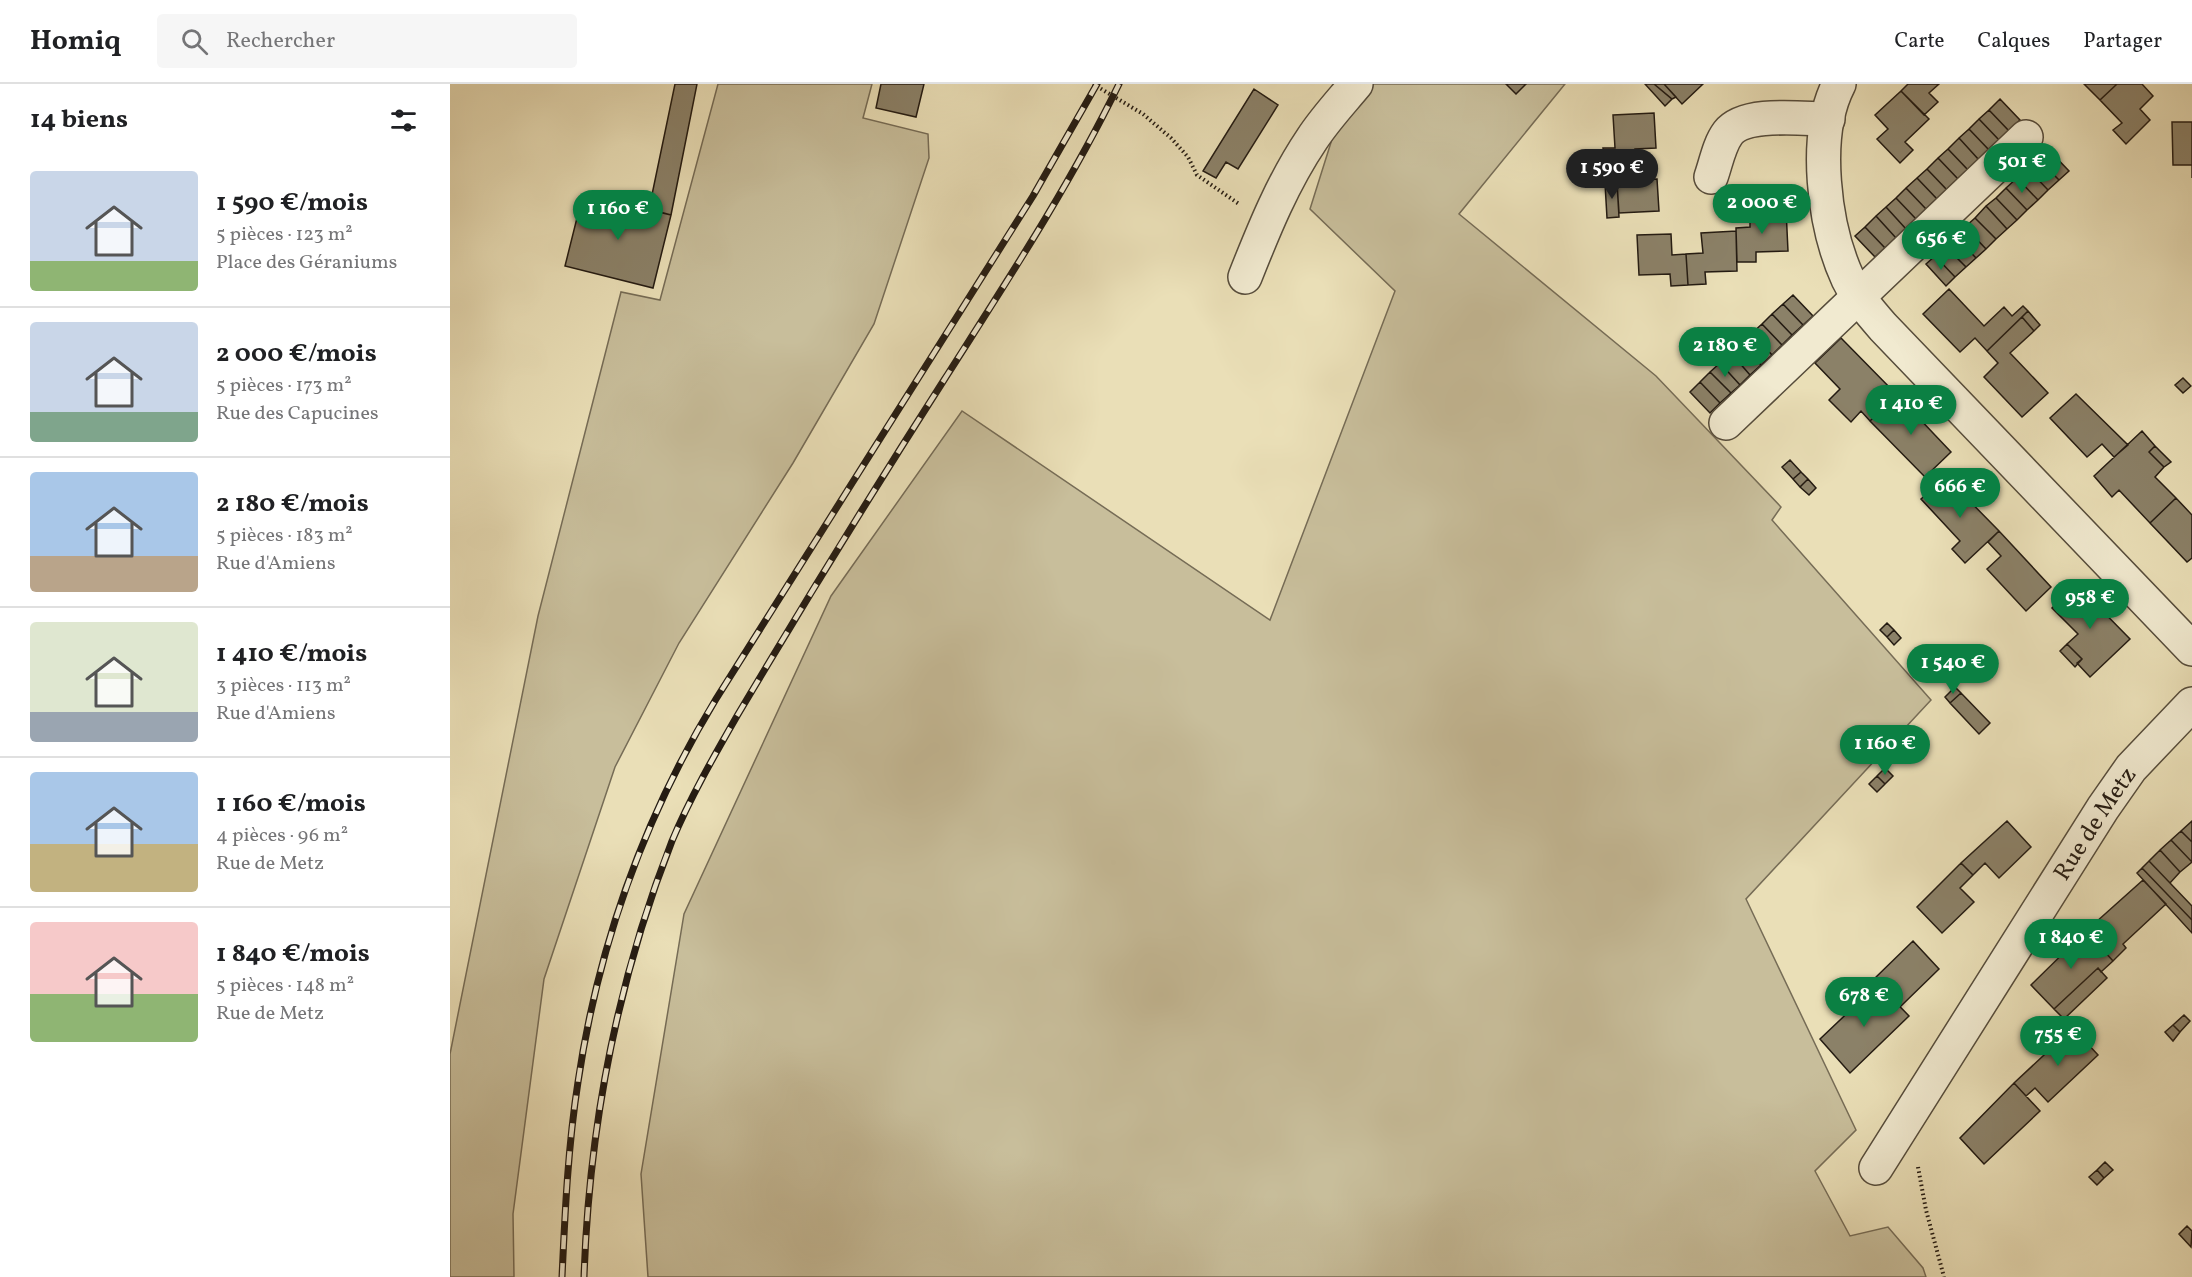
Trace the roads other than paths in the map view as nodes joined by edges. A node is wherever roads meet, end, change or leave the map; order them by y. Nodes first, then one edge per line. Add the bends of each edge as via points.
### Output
1 (1356, 84) edge
2 (1839, 84) edge
3 (1828, 119) junction
4 (2026, 137) dead end
5 (1711, 177) dead end
6 (1245, 278) dead end
7 (1853, 288) junction
8 (1726, 423) dead end
9 (2192, 649) edge
10 (2192, 704) edge
11 (1876, 1168) dead end

1 - 6 street via 1313,137 1278,199
2 - 3 street
3 - 5 street via 1743,122 1729,132
3 - 7 street via 1827,201 1835,242
4 - 7 street
7 - 8 street
7 - 9 street via 1883,327
10 - 11 street, Rue de Metz via 2131,768 2103,808

